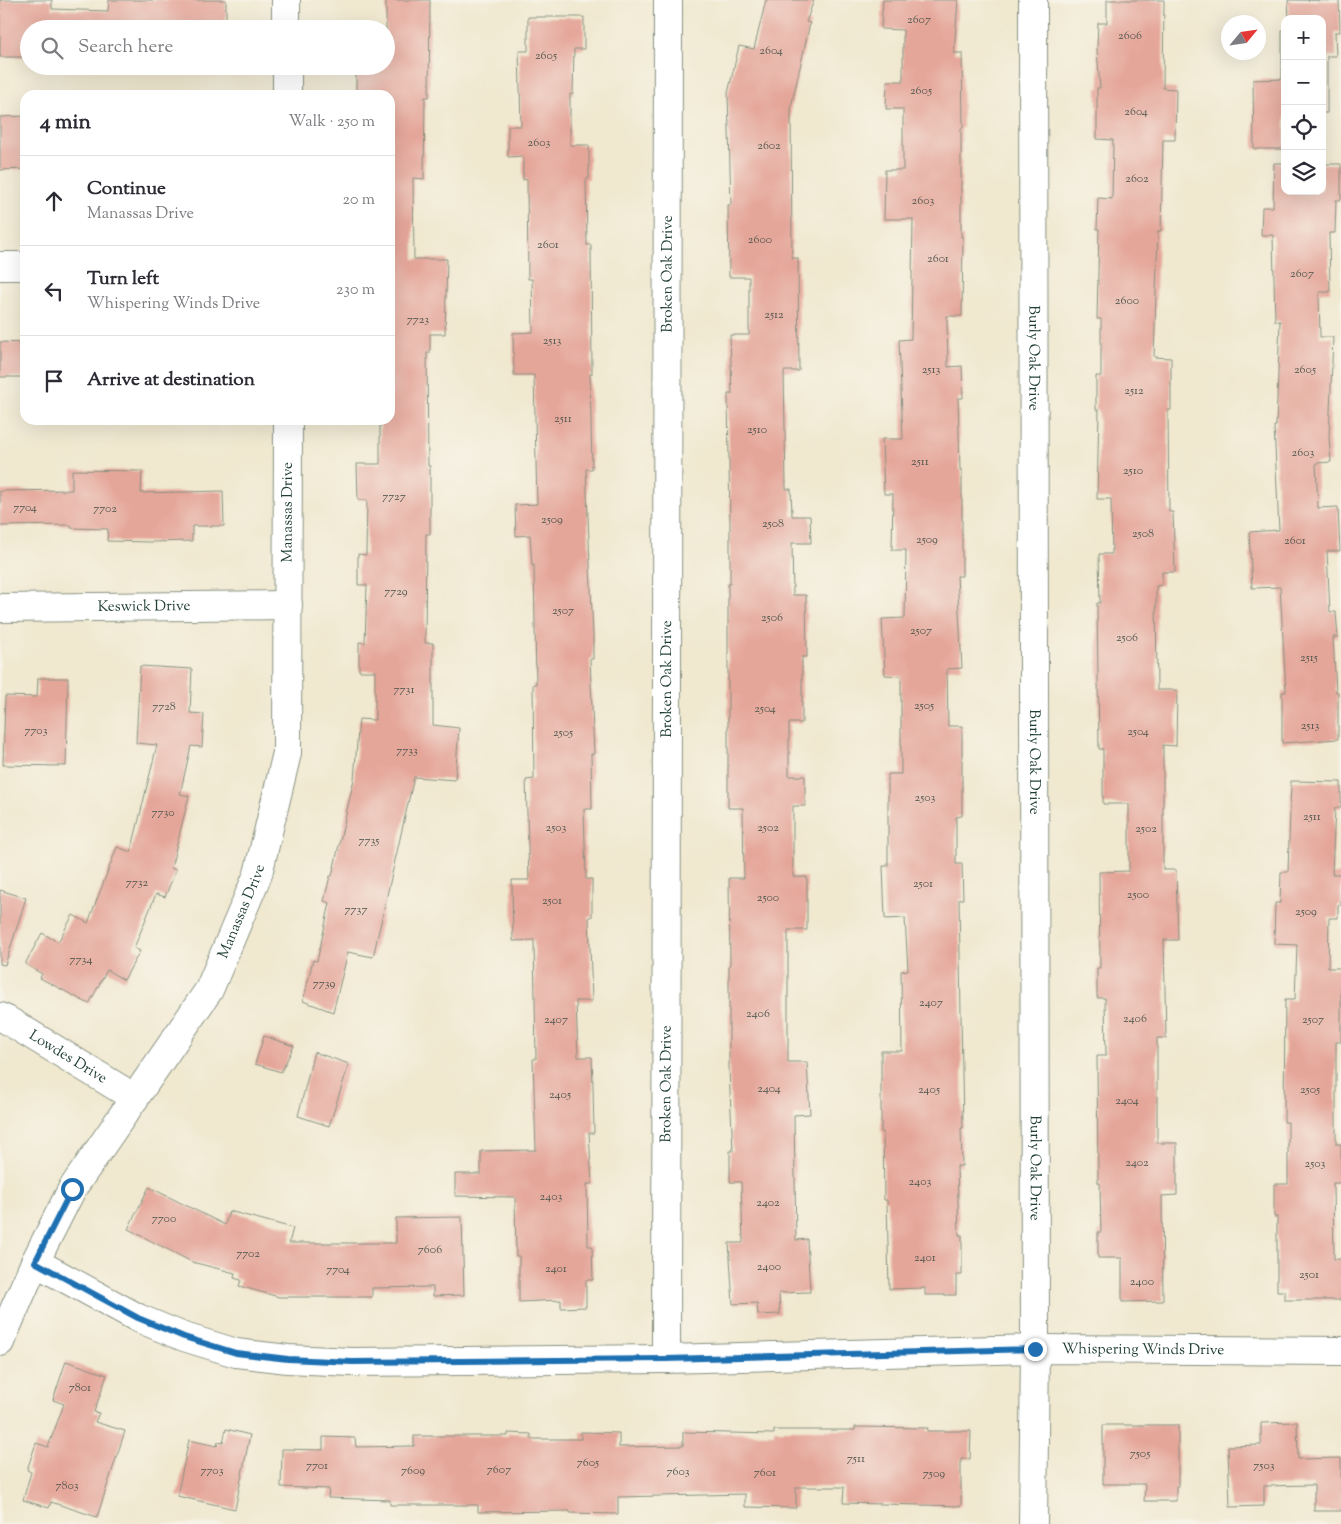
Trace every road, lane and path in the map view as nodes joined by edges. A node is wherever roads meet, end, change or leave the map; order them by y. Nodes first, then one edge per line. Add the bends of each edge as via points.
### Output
1 (286, 0) edge
2 (668, 0) edge
3 (1033, 0) edge
4 (286, 20) edge
5 (287, 75) edge
6 (287, 90) edge
7 (0, 266) edge
8 (20, 266) edge
9 (288, 425) edge
10 (288, 606) junction
11 (0, 608) edge
12 (0, 1017) edge
13 (135, 1098) junction
14 (35, 1262) junction
15 (0, 1342) edge
16 (1035, 1349) junction
17 (1341, 1351) edge
18 (666, 1359) junction
19 (1033, 1524) edge

1 - 4 street
2 - 18 street, Broken Oak Drive
3 - 16 street, Burly Oak Drive
5 - 6 street
7 - 8 street
9 - 10 street, Manassas Drive
10 - 11 street, Keswick Drive
10 - 13 street, Manassas Drive via 287,753 258,874 209,990
12 - 13 street, Lowdes Drive
13 - 14 street, Manassas Drive via 72,1189
14 - 15 street, Manassas Drive
14 - 18 street, Whispering Winds Drive via 138,1318 236,1353 352,1362
16 - 17 street, Whispering Winds Drive
16 - 18 street, Whispering Winds Drive
16 - 19 street, Burly Oak Drive

